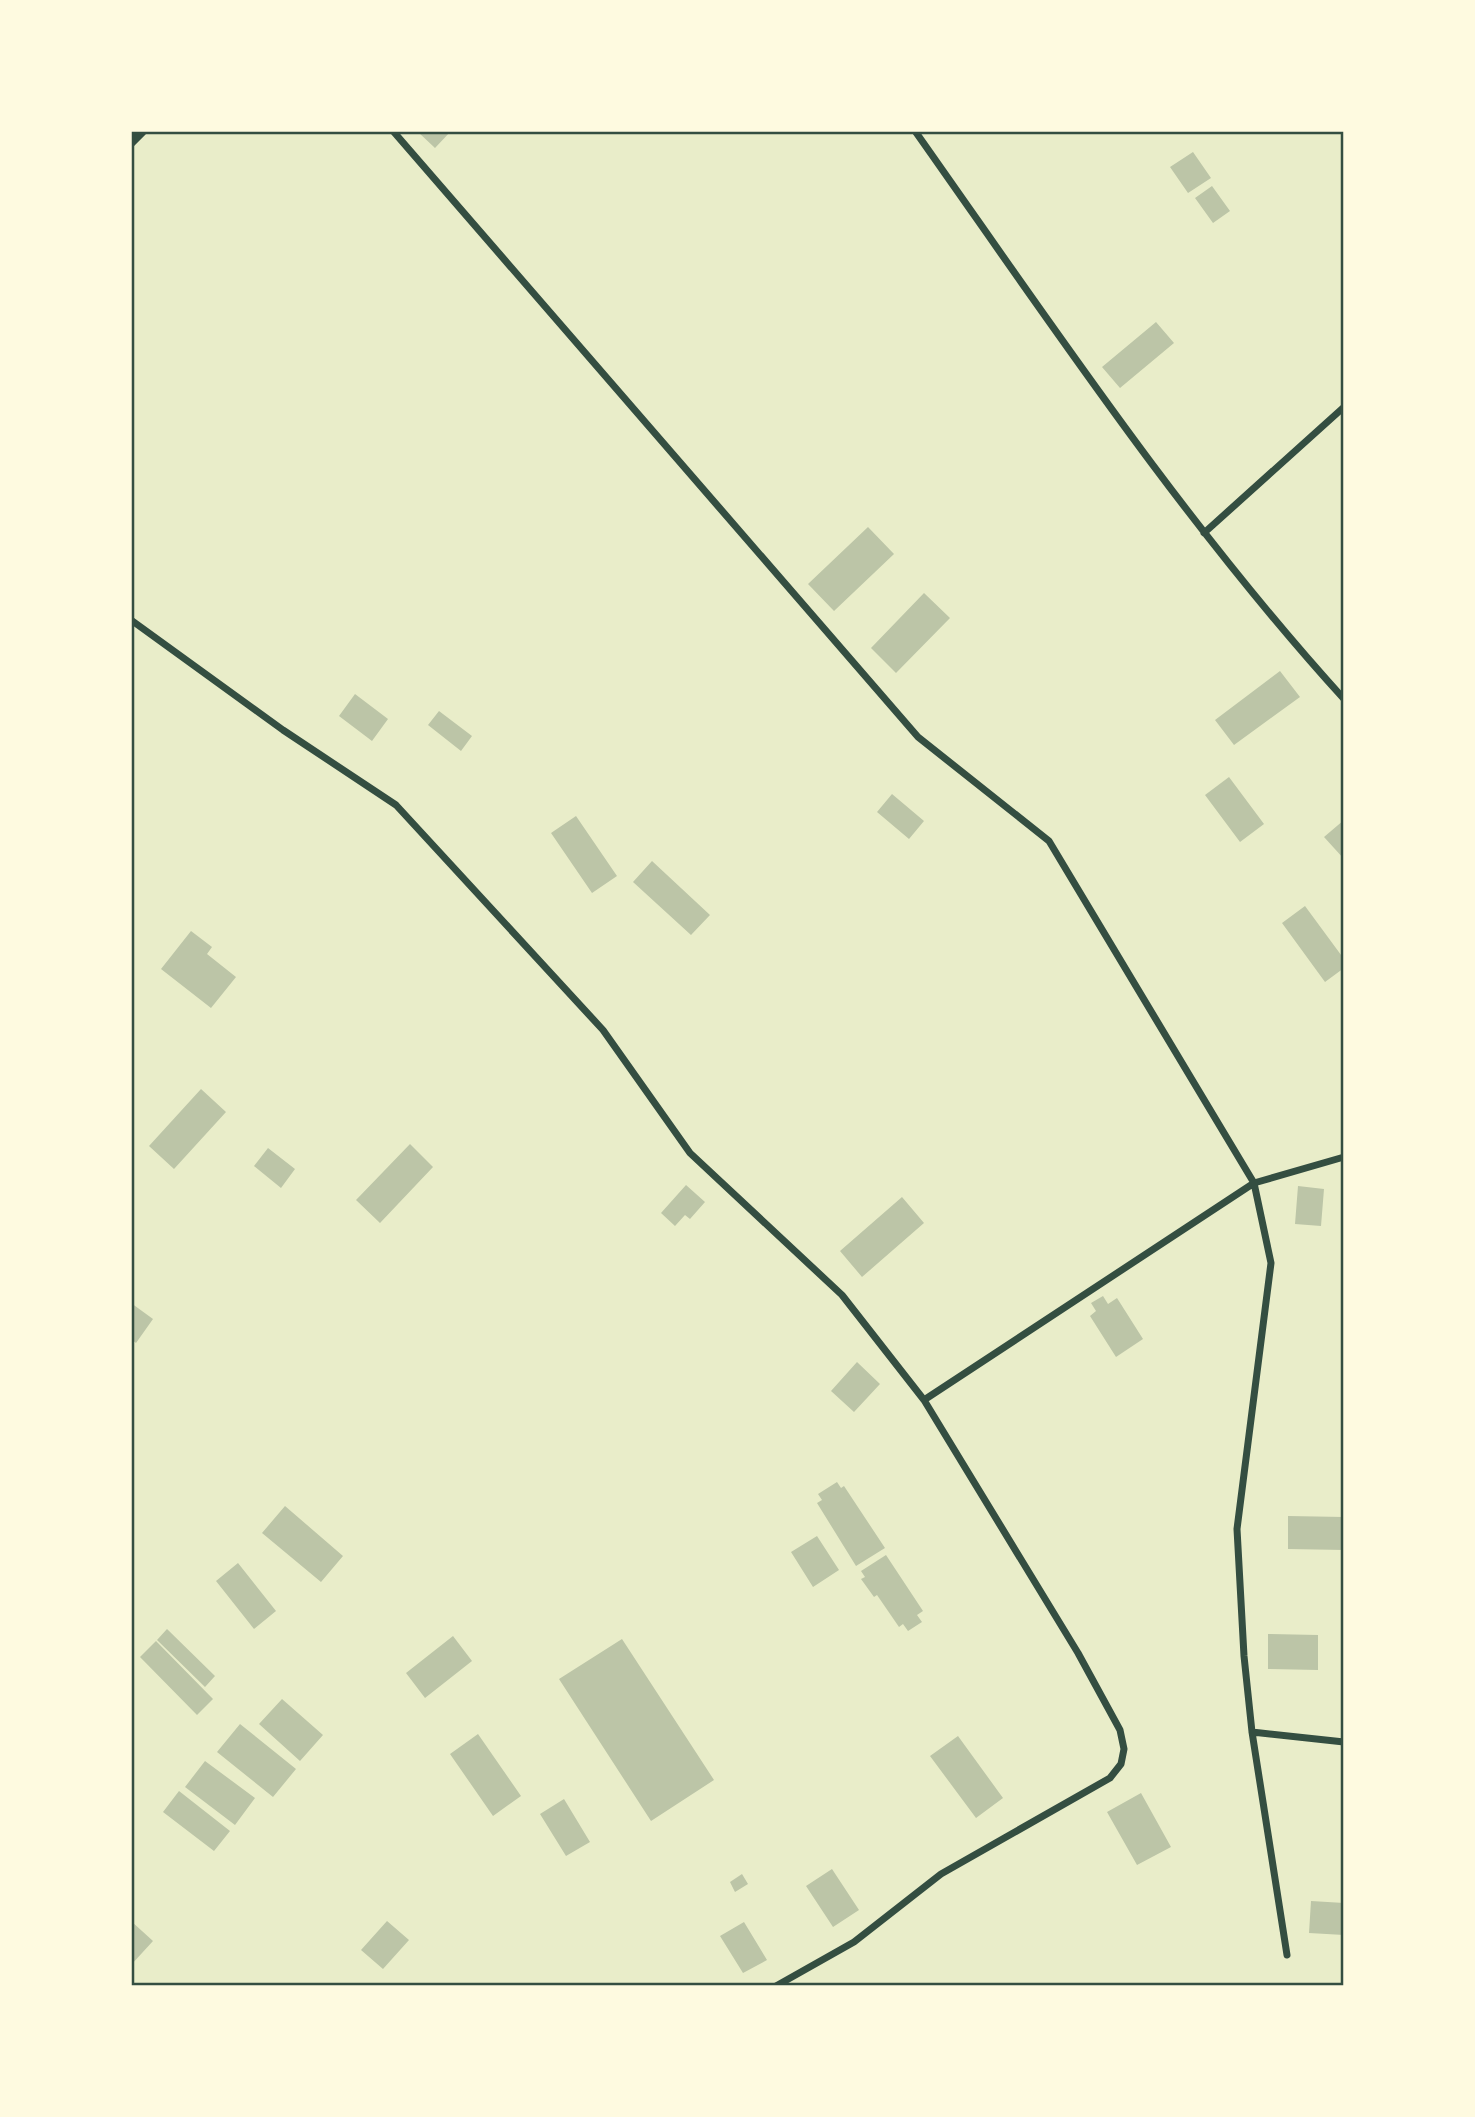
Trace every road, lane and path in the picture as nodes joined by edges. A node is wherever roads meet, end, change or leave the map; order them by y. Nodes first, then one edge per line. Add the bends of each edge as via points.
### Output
1 (142, 131) edge
2 (393, 131) edge
3 (915, 131) edge
4 (131, 142) edge
5 (1344, 407) edge
6 (1204, 533) junction
7 (131, 620) edge
8 (1344, 699) edge
9 (1344, 1157) edge
10 (1254, 1183) junction
11 (924, 1400) junction
12 (1252, 1732) junction
13 (1344, 1742) edge
14 (1287, 1955) dead end
15 (776, 1986) edge

1 - 4 street
2 - 10 street via 918,737 1049,841
3 - 6 street
5 - 6 street
6 - 8 street
7 - 11 street via 396,806 428,836 603,1030 690,1153 842,1295
9 - 10 street
10 - 11 street
10 - 12 street via 1271,1263 1237,1529
11 - 15 street via 1115,1720 1124,1749 1121,1764 1110,1778 942,1874 854,1942
12 - 13 street
12 - 14 street

